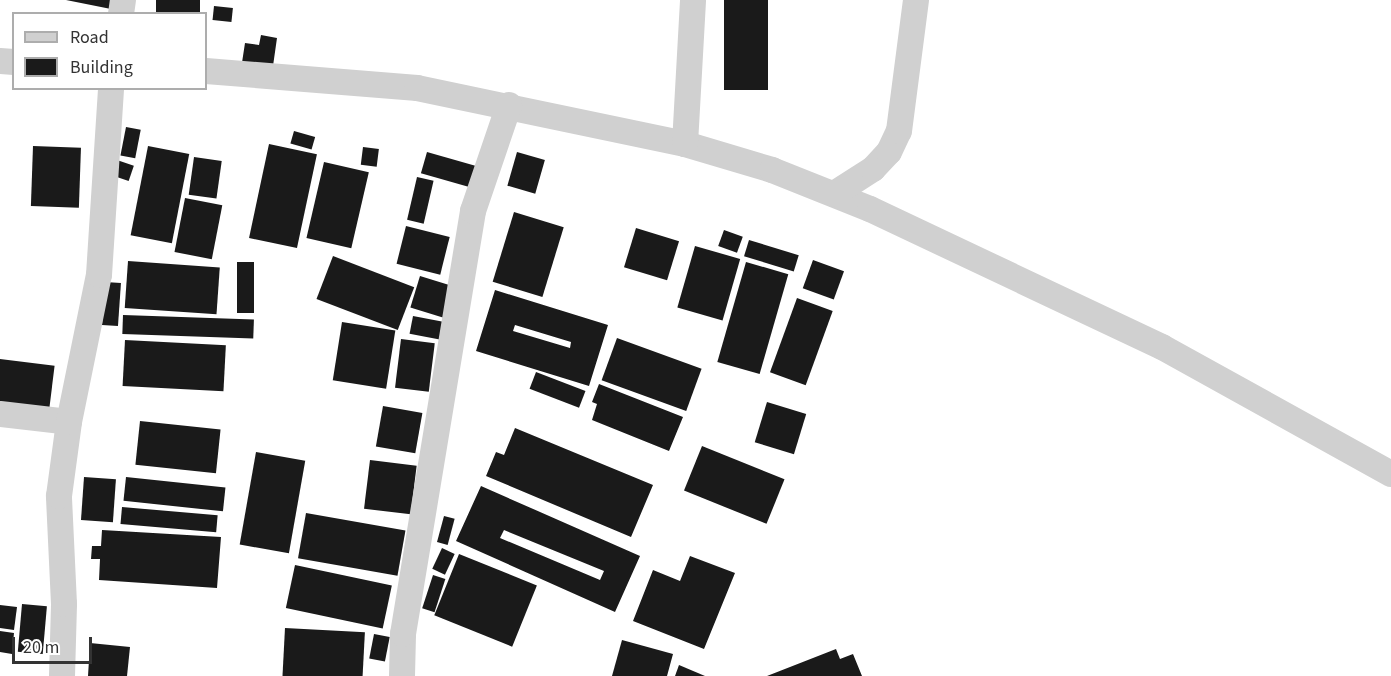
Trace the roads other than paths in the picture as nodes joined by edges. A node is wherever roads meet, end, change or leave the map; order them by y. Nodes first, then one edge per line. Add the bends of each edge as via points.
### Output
1 (693, 0) edge
2 (916, 0) edge
3 (207, 71) edge
4 (111, 90) edge
5 (509, 105) junction
6 (685, 144) junction
7 (834, 194) junction
8 (0, 414) edge
9 (69, 422) junction
10 (1391, 474) edge
11 (62, 676) edge
12 (402, 676) edge

1 - 6 street
2 - 7 street via 899,130 889,152 873,169
3 - 5 street via 417,88
4 - 9 street via 99,275
5 - 6 street
5 - 12 street via 474,211 403,634
6 - 7 street via 772,170
7 - 10 street via 1162,347
8 - 9 street
9 - 11 street via 59,496 64,604

